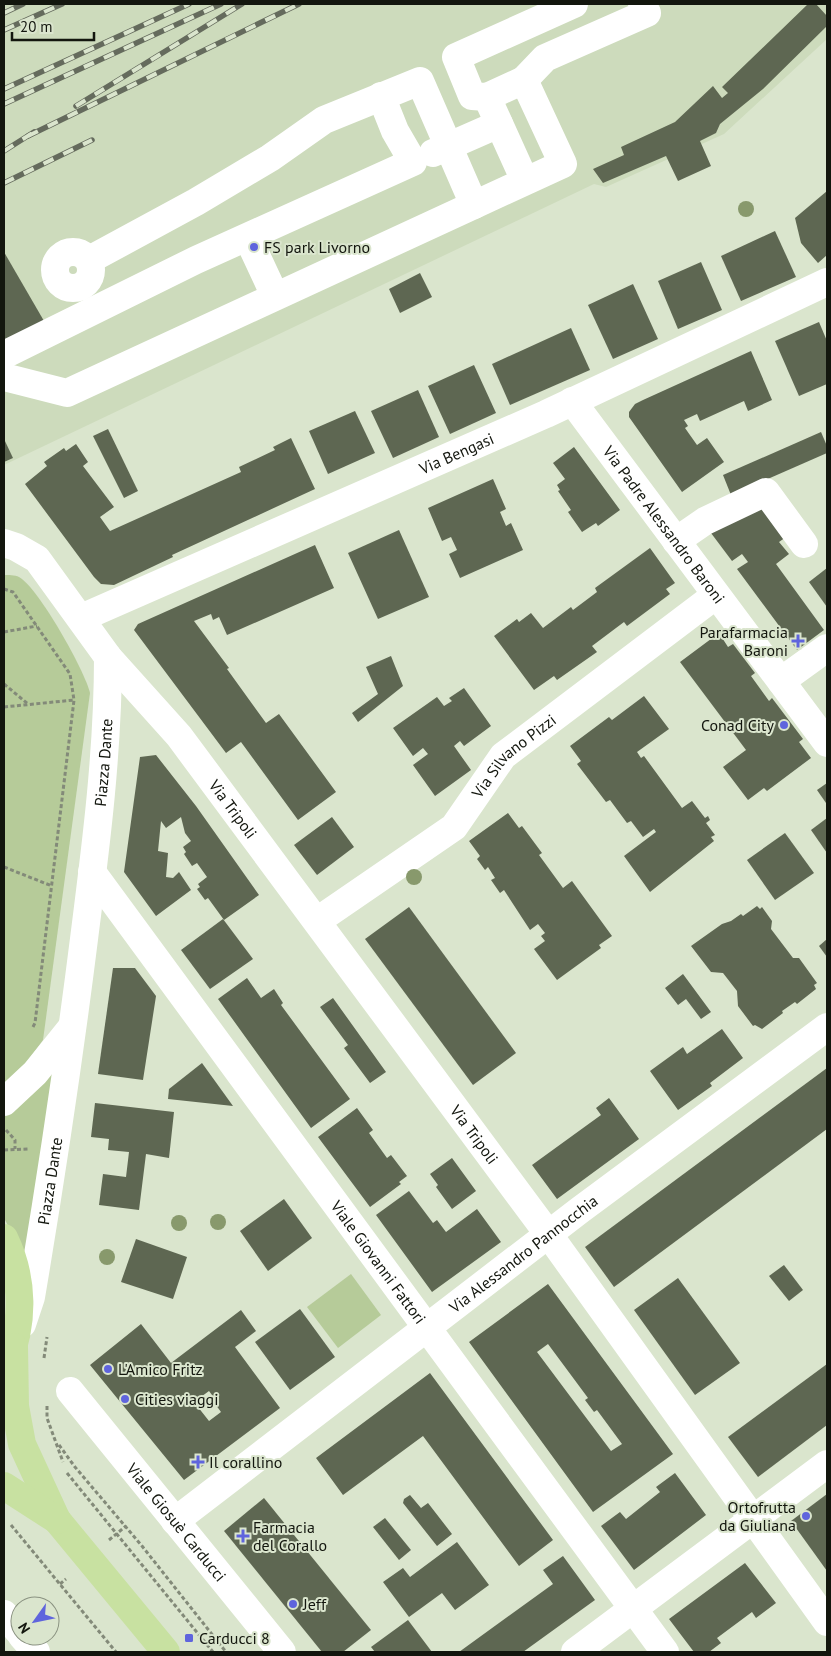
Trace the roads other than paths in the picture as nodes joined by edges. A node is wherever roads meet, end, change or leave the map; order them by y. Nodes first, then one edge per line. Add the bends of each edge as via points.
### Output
1 (574, 4) edge
2 (642, 4) edge
3 (524, 80) junction
4 (380, 96) junction
5 (487, 97) junction
6 (499, 124) junction
7 (448, 147) junction
8 (413, 162) junction
9 (525, 181) junction
10 (474, 205) junction
11 (248, 238) junction
12 (89, 260) dead end
13 (825, 288) edge
14 (275, 296) junction
15 (4, 355) edge
16 (4, 377) edge
17 (572, 401) junction
18 (676, 541) junction
19 (4, 543) edge
20 (804, 544) dead end
21 (716, 595) junction
22 (81, 618) junction
23 (827, 648) edge
24 (108, 657) junction
25 (781, 681) junction
26 (827, 743) edge
27 (92, 872) junction
28 (316, 921) junction
29 (73, 1026) junction
30 (827, 1027) edge
31 (4, 1102) edge
32 (549, 1235) junction
33 (4, 1238) edge
34 (428, 1327) junction
35 (16, 1341) junction
36 (4, 1372) edge
37 (70, 1391) dead end
38 (827, 1464) edge
39 (4, 1486) edge
40 (752, 1519) junction
41 (57, 1520) junction
42 (175, 1521) junction
43 (633, 1609) junction
44 (827, 1622) edge
45 (166, 1652) edge
46 (282, 1652) edge
47 (575, 1652) edge
48 (665, 1652) edge

1 - 5 street via 456,57 472,96
2 - 3 street via 646,13 545,58
3 - 5 street
3 - 9 street via 562,164
4 - 7 street via 420,81
4 - 8 street
4 - 12 street via 324,120 270,158
5 - 6 street
6 - 7 street
6 - 9 street
7 - 8 street
7 - 10 street
8 - 11 street
9 - 10 street
10 - 14 street
11 - 14 street
11 - 15 street via 196,260
13 - 17 street, Via Bengasi
14 - 16 street via 66,393
17 - 18 street, Via Padre Alessandro Baroni
17 - 22 street, Via Bengasi
18 - 20 street via 705,521 766,492
18 - 21 street, Via Padre Alessandro Baroni
19 - 22 street via 16,546 37,559
21 - 25 street, Via Padre Alessandro Baroni
21 - 28 street, Via Silvano Pizzi via 503,756 454,827
22 - 24 street
23 - 25 street
24 - 27 street, Piazza Dante via 108,715
24 - 28 street, Via Tripoli via 178,736
25 - 26 street, Via Padre Alessandro Baroni
27 - 29 street, Piazza Dante
27 - 34 street, Viale Giovanni Fattori
28 - 32 street, Via Tripoli
29 - 31 street via 35,1073
29 - 35 street, Piazza Dante via 31,1298
30 - 32 street, Via Alessandro Pannocchia
32 - 34 street, Via Alessandro Pannocchia
32 - 40 street, Via Tripoli
33 - 35 main road via 20,1291
34 - 42 street, Via Alessandro Pannocchia
34 - 43 street, Viale Giovanni Fattori
35 - 36 main road
35 - 41 main road via 16,1406 22,1444
37 - 42 street, Viale Giosuè Carducci
38 - 40 street
39 - 41 main road
40 - 43 street
40 - 44 street, Via Tripoli
41 - 45 main road
42 - 46 street, Viale Giosuè Carducci
43 - 47 street
43 - 48 street, Viale Giovanni Fattori

